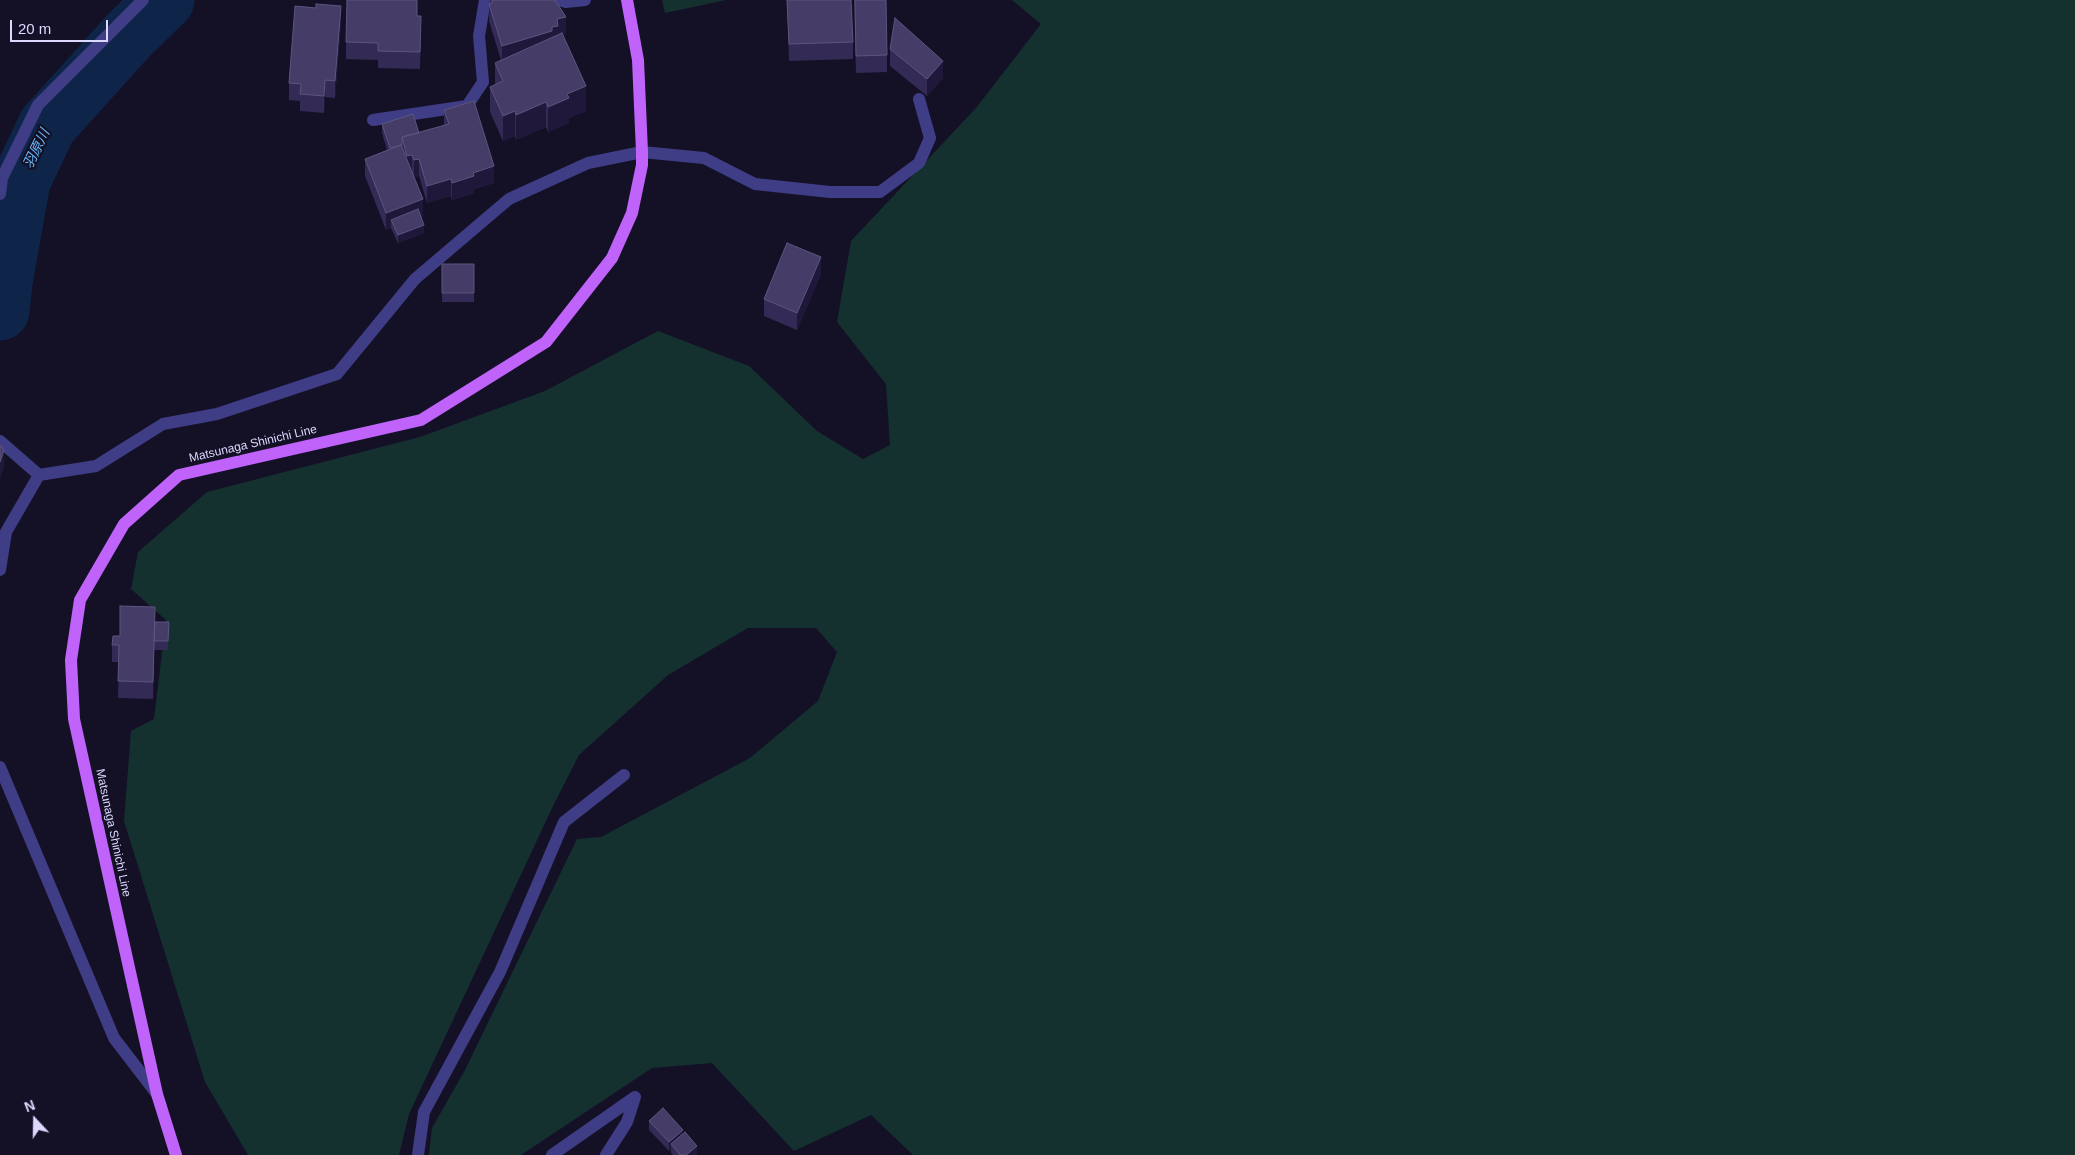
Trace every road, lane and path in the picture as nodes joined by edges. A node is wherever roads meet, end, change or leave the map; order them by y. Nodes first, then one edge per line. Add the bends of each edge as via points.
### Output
1 (143, 0) edge
2 (485, 0) edge
3 (560, 0) edge
4 (585, 0) edge
5 (627, 0) edge
6 (919, 99) dead end
7 (372, 120) dead end
8 (642, 152) junction
9 (0, 194) edge
10 (0, 441) edge
11 (39, 475) junction
12 (0, 570) edge
13 (0, 767) edge
14 (624, 775) dead end
15 (157, 1094) junction
16 (176, 1155) edge
17 (418, 1155) edge
18 (552, 1155) edge
19 (606, 1155) edge

1 - 9 street via 38,104 2,178
2 - 7 street via 479,36 483,82 467,106
3 - 4 street
5 - 8 main road, Matsunaga Shinichi Line via 638,60
6 - 8 street via 930,138 919,162 880,192 830,192 755,184 704,158
8 - 11 street via 588,163 509,199 414,279 337,374 217,414 163,424 96,466
8 - 15 main road, Matsunaga Shinichi Line via 632,213 612,258 546,342 421,420 178,476 124,524 80,600 71,660 74,719
10 - 11 street
11 - 12 street via 6,532
13 - 15 street via 114,1038
14 - 17 street via 564,822 500,972 424,1112
15 - 16 main road, Matsunaga Shinichi Line
18 - 19 street via 635,1097 627,1122

